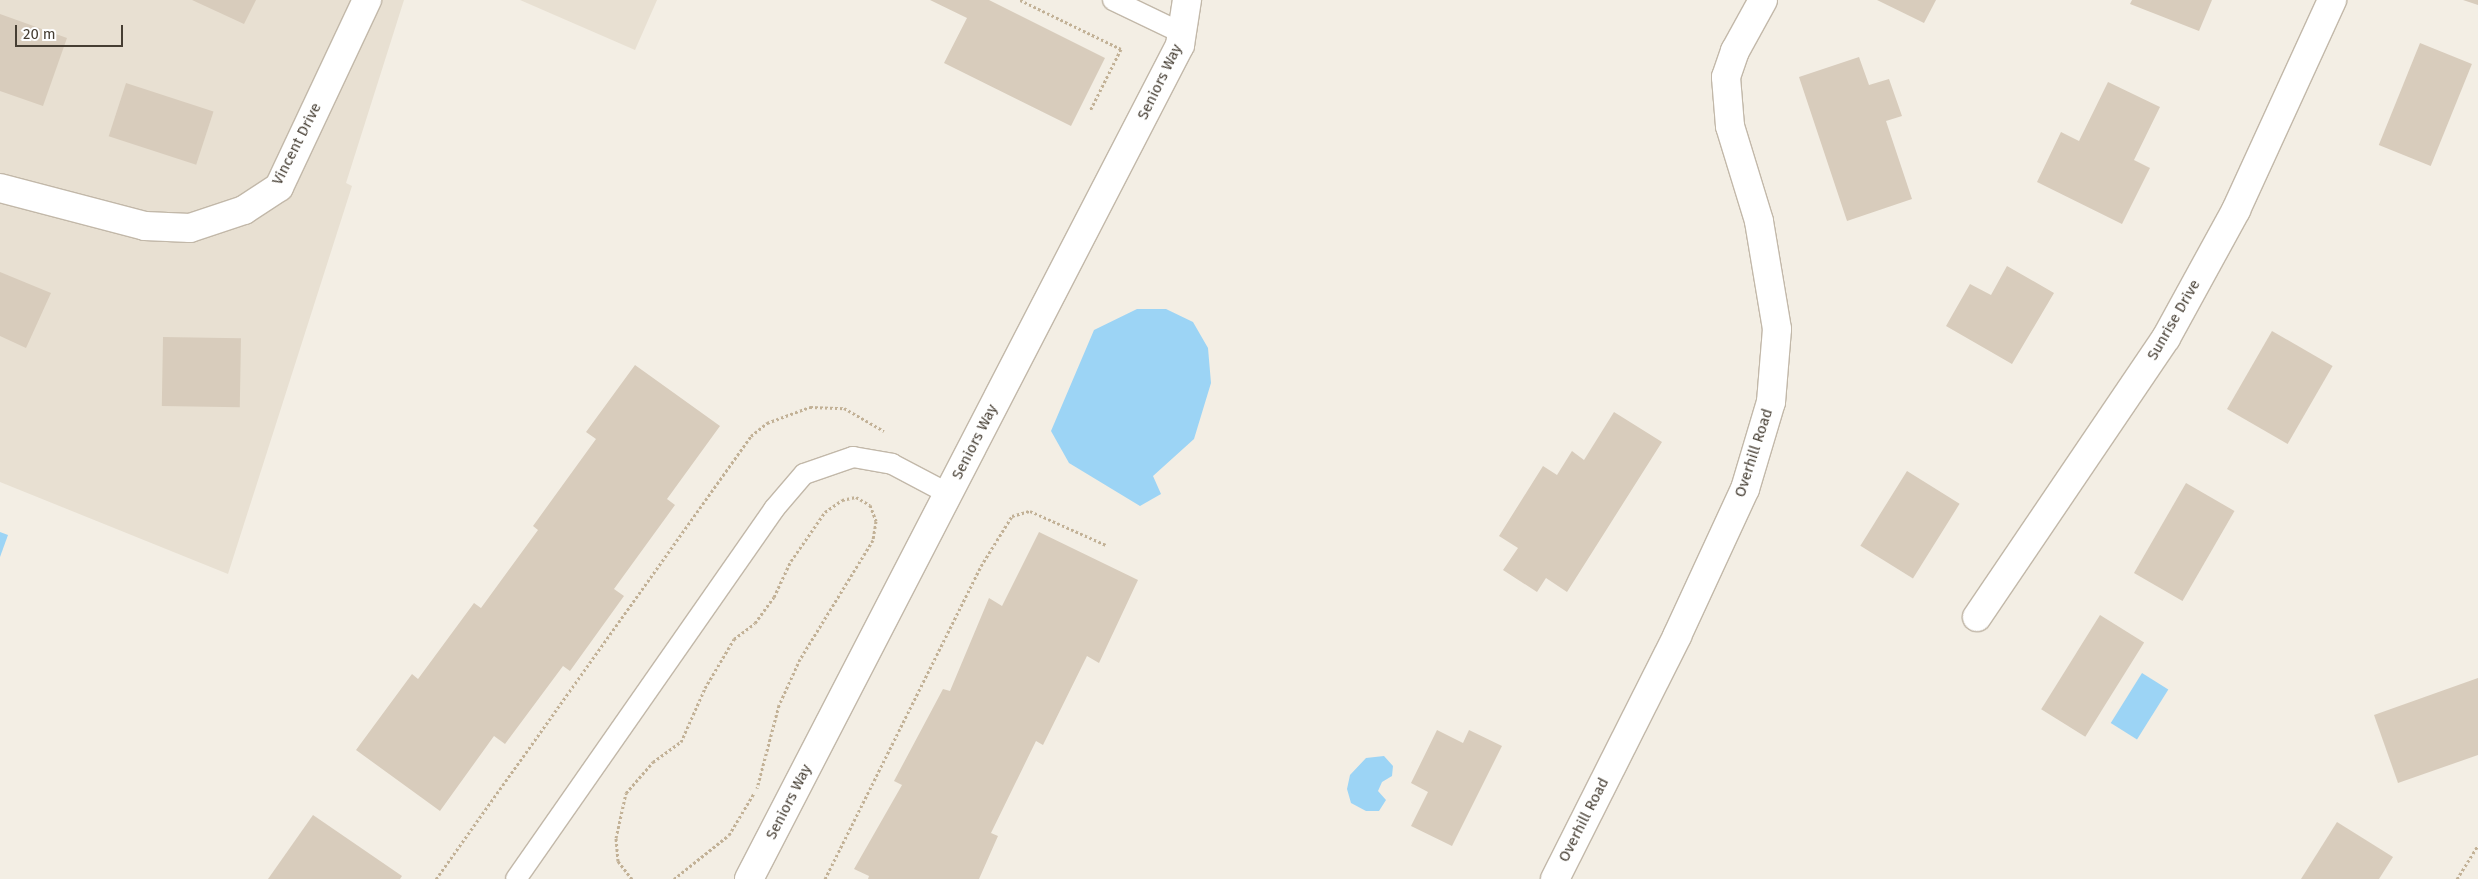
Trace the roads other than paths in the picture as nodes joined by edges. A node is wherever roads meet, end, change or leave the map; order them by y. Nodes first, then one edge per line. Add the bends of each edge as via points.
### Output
1 (367, 0) edge
2 (1113, 0) edge
3 (1187, 0) edge
4 (1763, 0) edge
5 (2332, 0) edge
6 (1182, 33) junction
7 (0, 188) edge
8 (949, 494) junction
9 (1977, 617) dead end
10 (516, 879) edge
11 (749, 879) edge
12 (1555, 879) edge

1 - 7 street, Vincent Drive via 279,187 244,210 190,228 145,226
2 - 6 lane
3 - 6 street, Seniors Way
4 - 12 street, Overhill Road via 1735,51 1726,77 1730,126 1759,221 1777,329 1771,402 1745,489 1677,636
5 - 9 street, Sunrise Drive via 2236,210 2166,338
6 - 8 street, Seniors Way via 1180,46
8 - 10 lane via 892,464 853,457 804,474 774,509
8 - 11 street, Seniors Way

